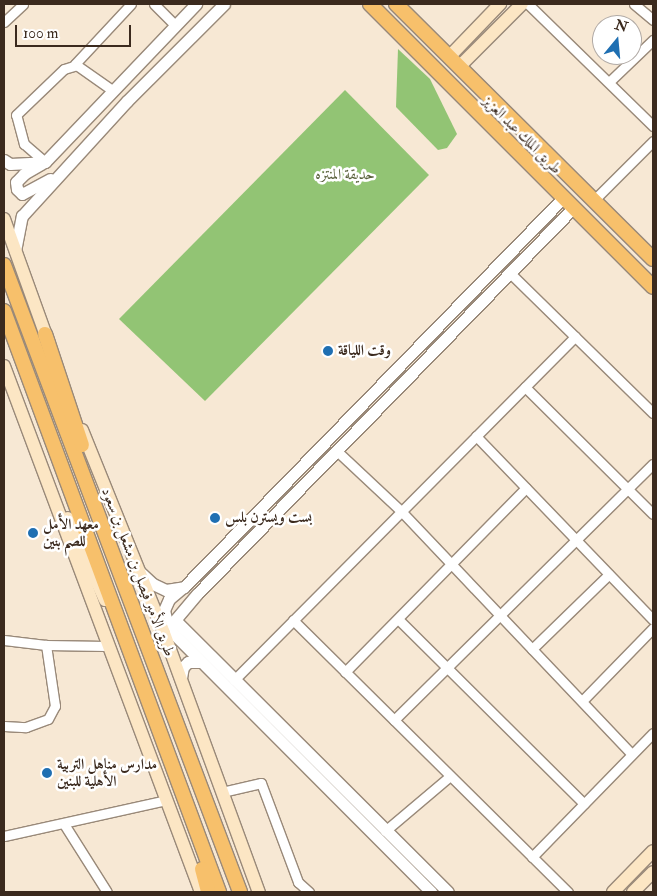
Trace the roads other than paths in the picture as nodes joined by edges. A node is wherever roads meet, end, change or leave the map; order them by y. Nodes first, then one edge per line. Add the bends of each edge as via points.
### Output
1 (23, 4) edge
2 (131, 4) edge
3 (154, 4) edge
4 (196, 4) edge
5 (224, 4) edge
6 (370, 4) edge
7 (396, 4) edge
8 (500, 4) edge
9 (522, 4) edge
10 (528, 4) edge
11 (634, 4) edge
12 (653, 20) edge
13 (4, 22) edge
14 (175, 25) junction
15 (653, 40) edge
16 (449, 56) junction
17 (77, 65) junction
18 (459, 68) junction
19 (610, 82) junction
20 (112, 90) junction
21 (653, 126) edge
22 (653, 141) edge
23 (4, 160) edge
24 (45, 162) junction
25 (61, 173) junction
26 (563, 198) junction
27 (594, 200) junction
28 (573, 208) junction
29 (4, 219) edge
30 (15, 251) junction
31 (653, 258) edge
32 (4, 265) edge
33 (510, 273) junction
34 (653, 287) edge
35 (4, 311) edge
36 (45, 334) junction
37 (575, 337) junction
38 (4, 366) edge
39 (525, 387) junction
40 (653, 413) edge
41 (476, 436) junction
42 (337, 451) junction
43 (653, 464) edge
44 (43, 469) junction
45 (526, 488) junction
46 (628, 490) junction
47 (401, 512) junction
48 (653, 514) edge
49 (577, 541) junction
50 (452, 565) junction
51 (139, 570) junction
52 (609, 574) junction
53 (184, 587) junction
54 (501, 616) junction
55 (398, 619) junction
56 (293, 620) junction
57 (653, 620) edge
58 (169, 627) junction
59 (653, 628) edge
60 (143, 631) junction
61 (4, 640) edge
62 (126, 641) junction
63 (46, 645) junction
64 (106, 646) junction
65 (532, 649) junction
66 (200, 662) junction
67 (448, 666) junction
68 (345, 672) junction
69 (181, 678) junction
70 (234, 680) junction
71 (582, 701) junction
72 (394, 720) junction
73 (4, 726) edge
74 (653, 733) edge
75 (632, 754) junction
76 (450, 776) junction
77 (179, 787) junction
78 (222, 792) junction
79 (167, 800) junction
80 (584, 804) junction
81 (64, 824) junction
82 (385, 831) junction
83 (4, 836) edge
84 (653, 851) edge
85 (532, 857) junction
86 (653, 872) edge
87 (298, 882) junction
88 (107, 892) edge
89 (201, 892) edge
90 (208, 892) edge
91 (219, 892) edge
92 (240, 892) edge
93 (259, 892) edge
94 (303, 892) edge
95 (309, 892) edge
96 (431, 892) edge
97 (448, 892) edge
98 (568, 892) edge
99 (613, 892) edge
100 (634, 892) edge

1 - 13 street
2 - 17 street
3 - 14 street
4 - 14 street
5 - 25 street
6 - 26 main road, طريق الملك عبد العزيز
7 - 16 main road, طريق الملك عبد العزيز
8 - 16 main road
9 - 18 main road
10 - 19 street
11 - 12 street
14 - 20 street
15 - 19 street
16 - 18 main road, طريق الملك عبد العزيز
17 - 20 street
17 - 24 street via 64,69 16,115 24,144
18 - 27 main road, طريق الملك عبد العزيز
19 - 21 street
20 - 24 street
22 - 27 street
23 - 24 street via 10,164
24 - 25 street via 16,182 22,194
25 - 30 street via 22,216
26 - 28 main road, طريق الملك عبد العزيز
26 - 53 street
27 - 31 main road, طريق الملك عبد العزيز
28 - 33 street
28 - 34 main road, طريق الملك عبد العزيز
29 - 30 main road
30 - 36 main road
32 - 60 main road, طريق الأمير فيصل بن مشعل بن سعود
33 - 37 street
33 - 42 street
35 - 62 main road
36 - 51 main road
36 - 60 main road via 129,575
37 - 39 street
37 - 40 street
38 - 44 main road
39 - 41 street
39 - 46 street
41 - 45 street
41 - 47 street
42 - 47 street
42 - 58 street
43 - 46 street
44 - 62 main road
44 - 64 main road
45 - 49 street
45 - 50 street
46 - 48 street
46 - 49 street
47 - 50 street
47 - 56 street
49 - 52 street
49 - 54 street
50 - 54 street
50 - 55 street
51 - 53 street via 153,584 166,590
51 - 58 main road
52 - 57 street
52 - 65 street
53 - 58 street via 169,599 164,610
54 - 65 street
54 - 67 street
55 - 67 street
55 - 68 street
56 - 68 street
56 - 70 street
58 - 66 street
58 - 69 main road
58 - 70 street
59 - 71 street
60 - 92 main road, طريق الأمير فيصل بن مشعل بن سعود
61 - 63 street
62 - 77 main road
63 - 64 street
63 - 73 street via 55,688 55,706 48,719 26,727
64 - 79 main road
65 - 71 street
66 - 69 street via 188,662 183,667
66 - 96 street
67 - 72 street
67 - 80 street
68 - 72 street
69 - 78 main road
70 - 82 street
71 - 75 street
72 - 76 street
74 - 75 street
75 - 80 street
76 - 82 street
76 - 85 street
77 - 90 main road
77 - 91 main road
78 - 87 street via 261,783
78 - 93 main road
79 - 81 street
79 - 89 main road
80 - 85 street
81 - 83 street
81 - 88 street
82 - 97 street
84 - 99 main road
85 - 98 street
86 - 100 main road
87 - 94 street
87 - 95 street

